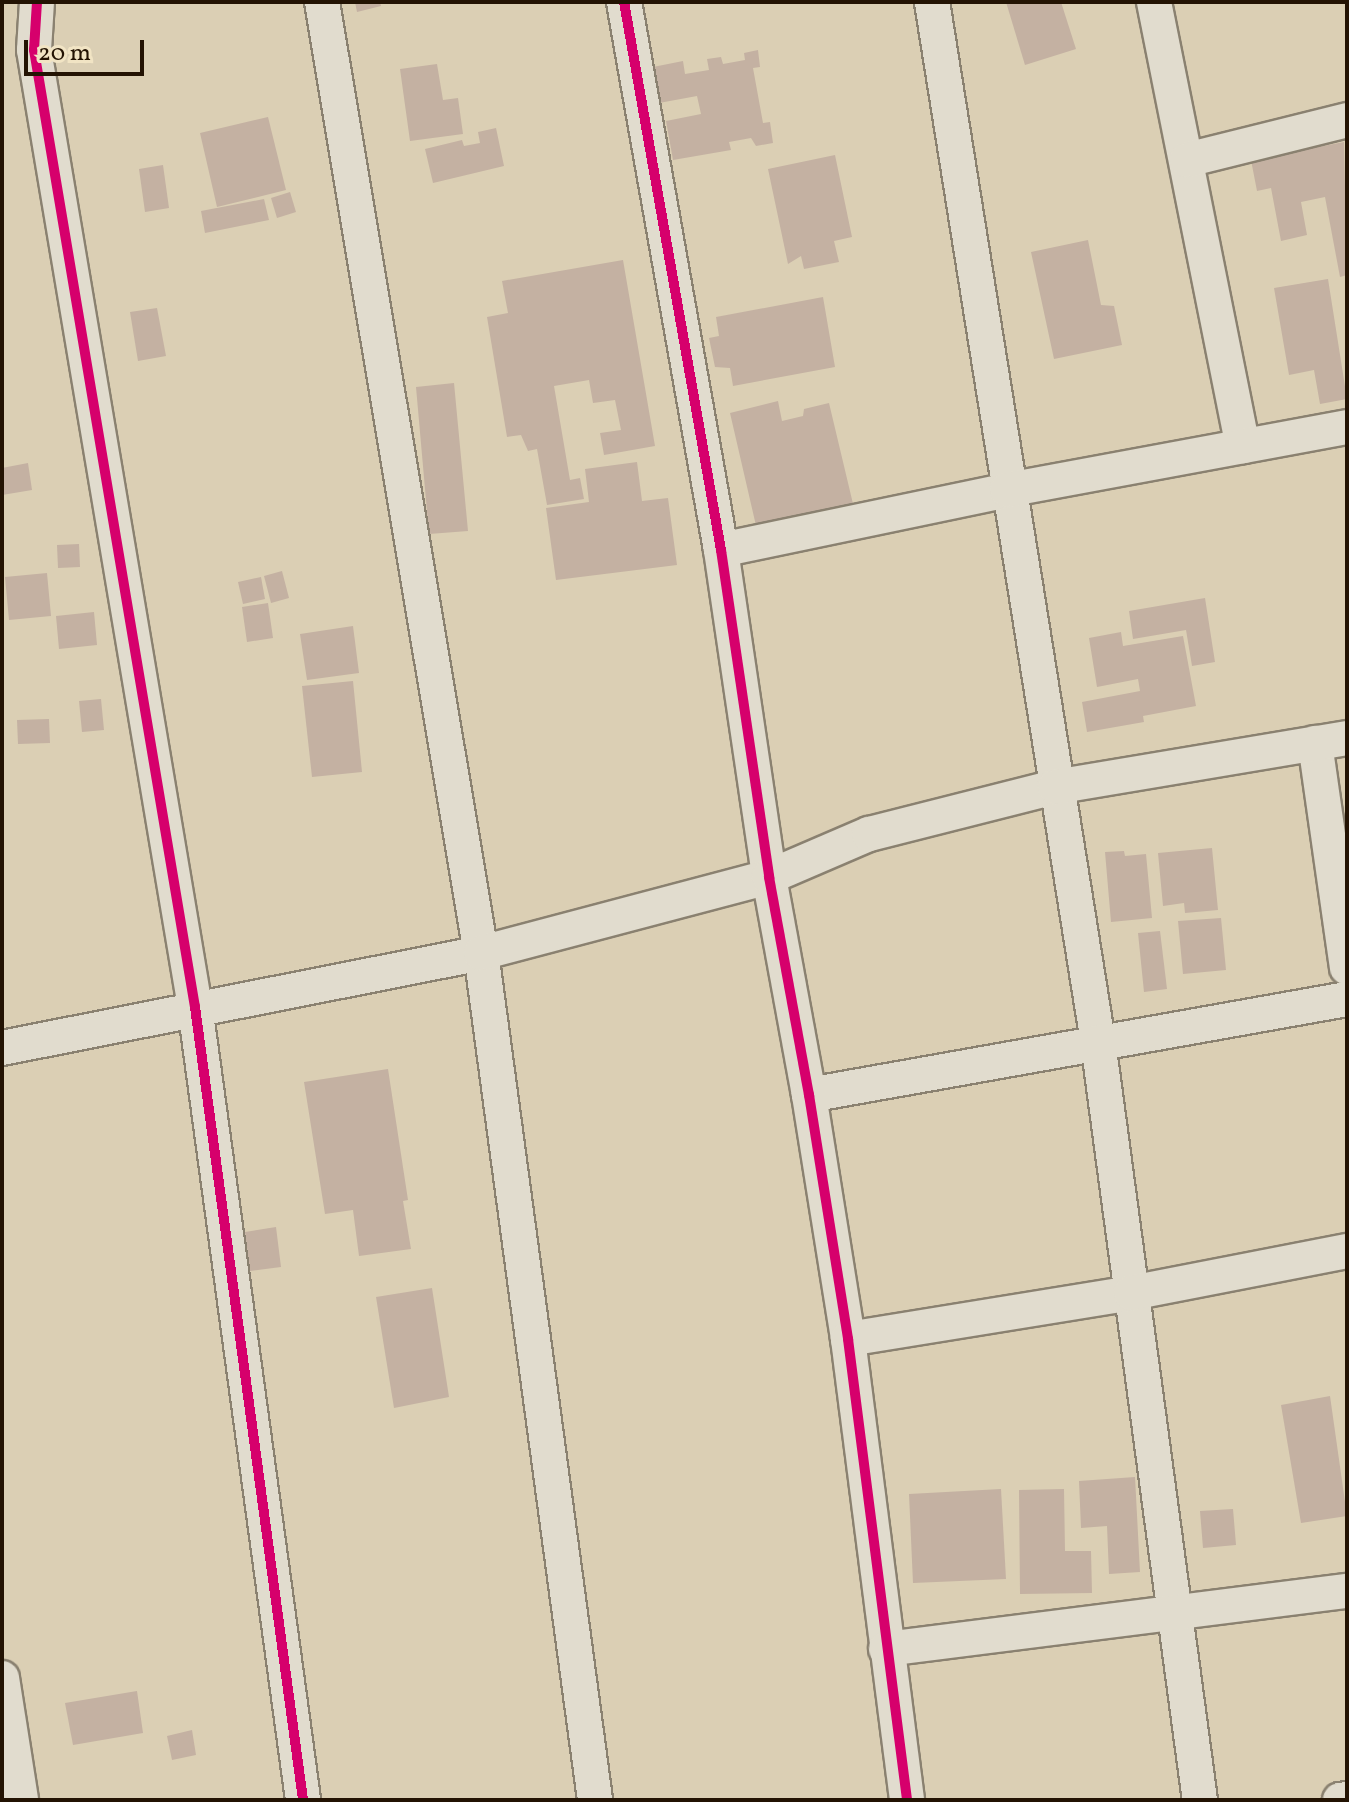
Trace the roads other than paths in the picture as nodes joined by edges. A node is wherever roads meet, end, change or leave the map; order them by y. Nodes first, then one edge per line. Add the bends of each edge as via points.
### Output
1 (37, 2) edge
2 (322, 2) edge
3 (624, 2) edge
4 (932, 2) edge
5 (1154, 2) edge
6 (1347, 120) edge
7 (1187, 160) junction
8 (1347, 427) edge
9 (1243, 446) junction
10 (1007, 490) junction
11 (721, 550) junction
12 (1331, 741) edge
13 (1055, 787) junction
14 (769, 877) junction
15 (481, 953) junction
16 (1347, 968) edge
17 (1347, 999) edge
18 (195, 1007) junction
19 (1098, 1042) junction
20 (2, 1048) edge
21 (809, 1095) junction
22 (1347, 1251) edge
23 (1131, 1293) junction
24 (848, 1339) junction
25 (1347, 1591) edge
26 (1173, 1616) junction
27 (886, 1649) junction
28 (2, 1678) edge
29 (1347, 1799) edge
30 (21, 1800) edge
31 (303, 1800) edge
32 (595, 1800) edge
33 (907, 1800) edge
34 (1200, 1800) edge
35 (1340, 1800) edge

1 - 18 street via 34,50
2 - 15 street
3 - 11 street
4 - 10 street
5 - 7 street
6 - 7 street
7 - 9 street
8 - 9 street
9 - 10 street
10 - 11 street
10 - 13 street
11 - 14 street
12 - 13 street
12 - 16 street
13 - 14 street via 869,834
13 - 19 street
14 - 15 street
14 - 21 street
15 - 18 street
15 - 32 street
17 - 19 street
18 - 20 street
18 - 31 street
19 - 21 street
19 - 23 street
21 - 24 street
22 - 23 street
23 - 24 street
23 - 26 street
24 - 27 street
25 - 26 street
26 - 27 street
26 - 34 street
27 - 33 street
28 - 30 street
29 - 35 street

